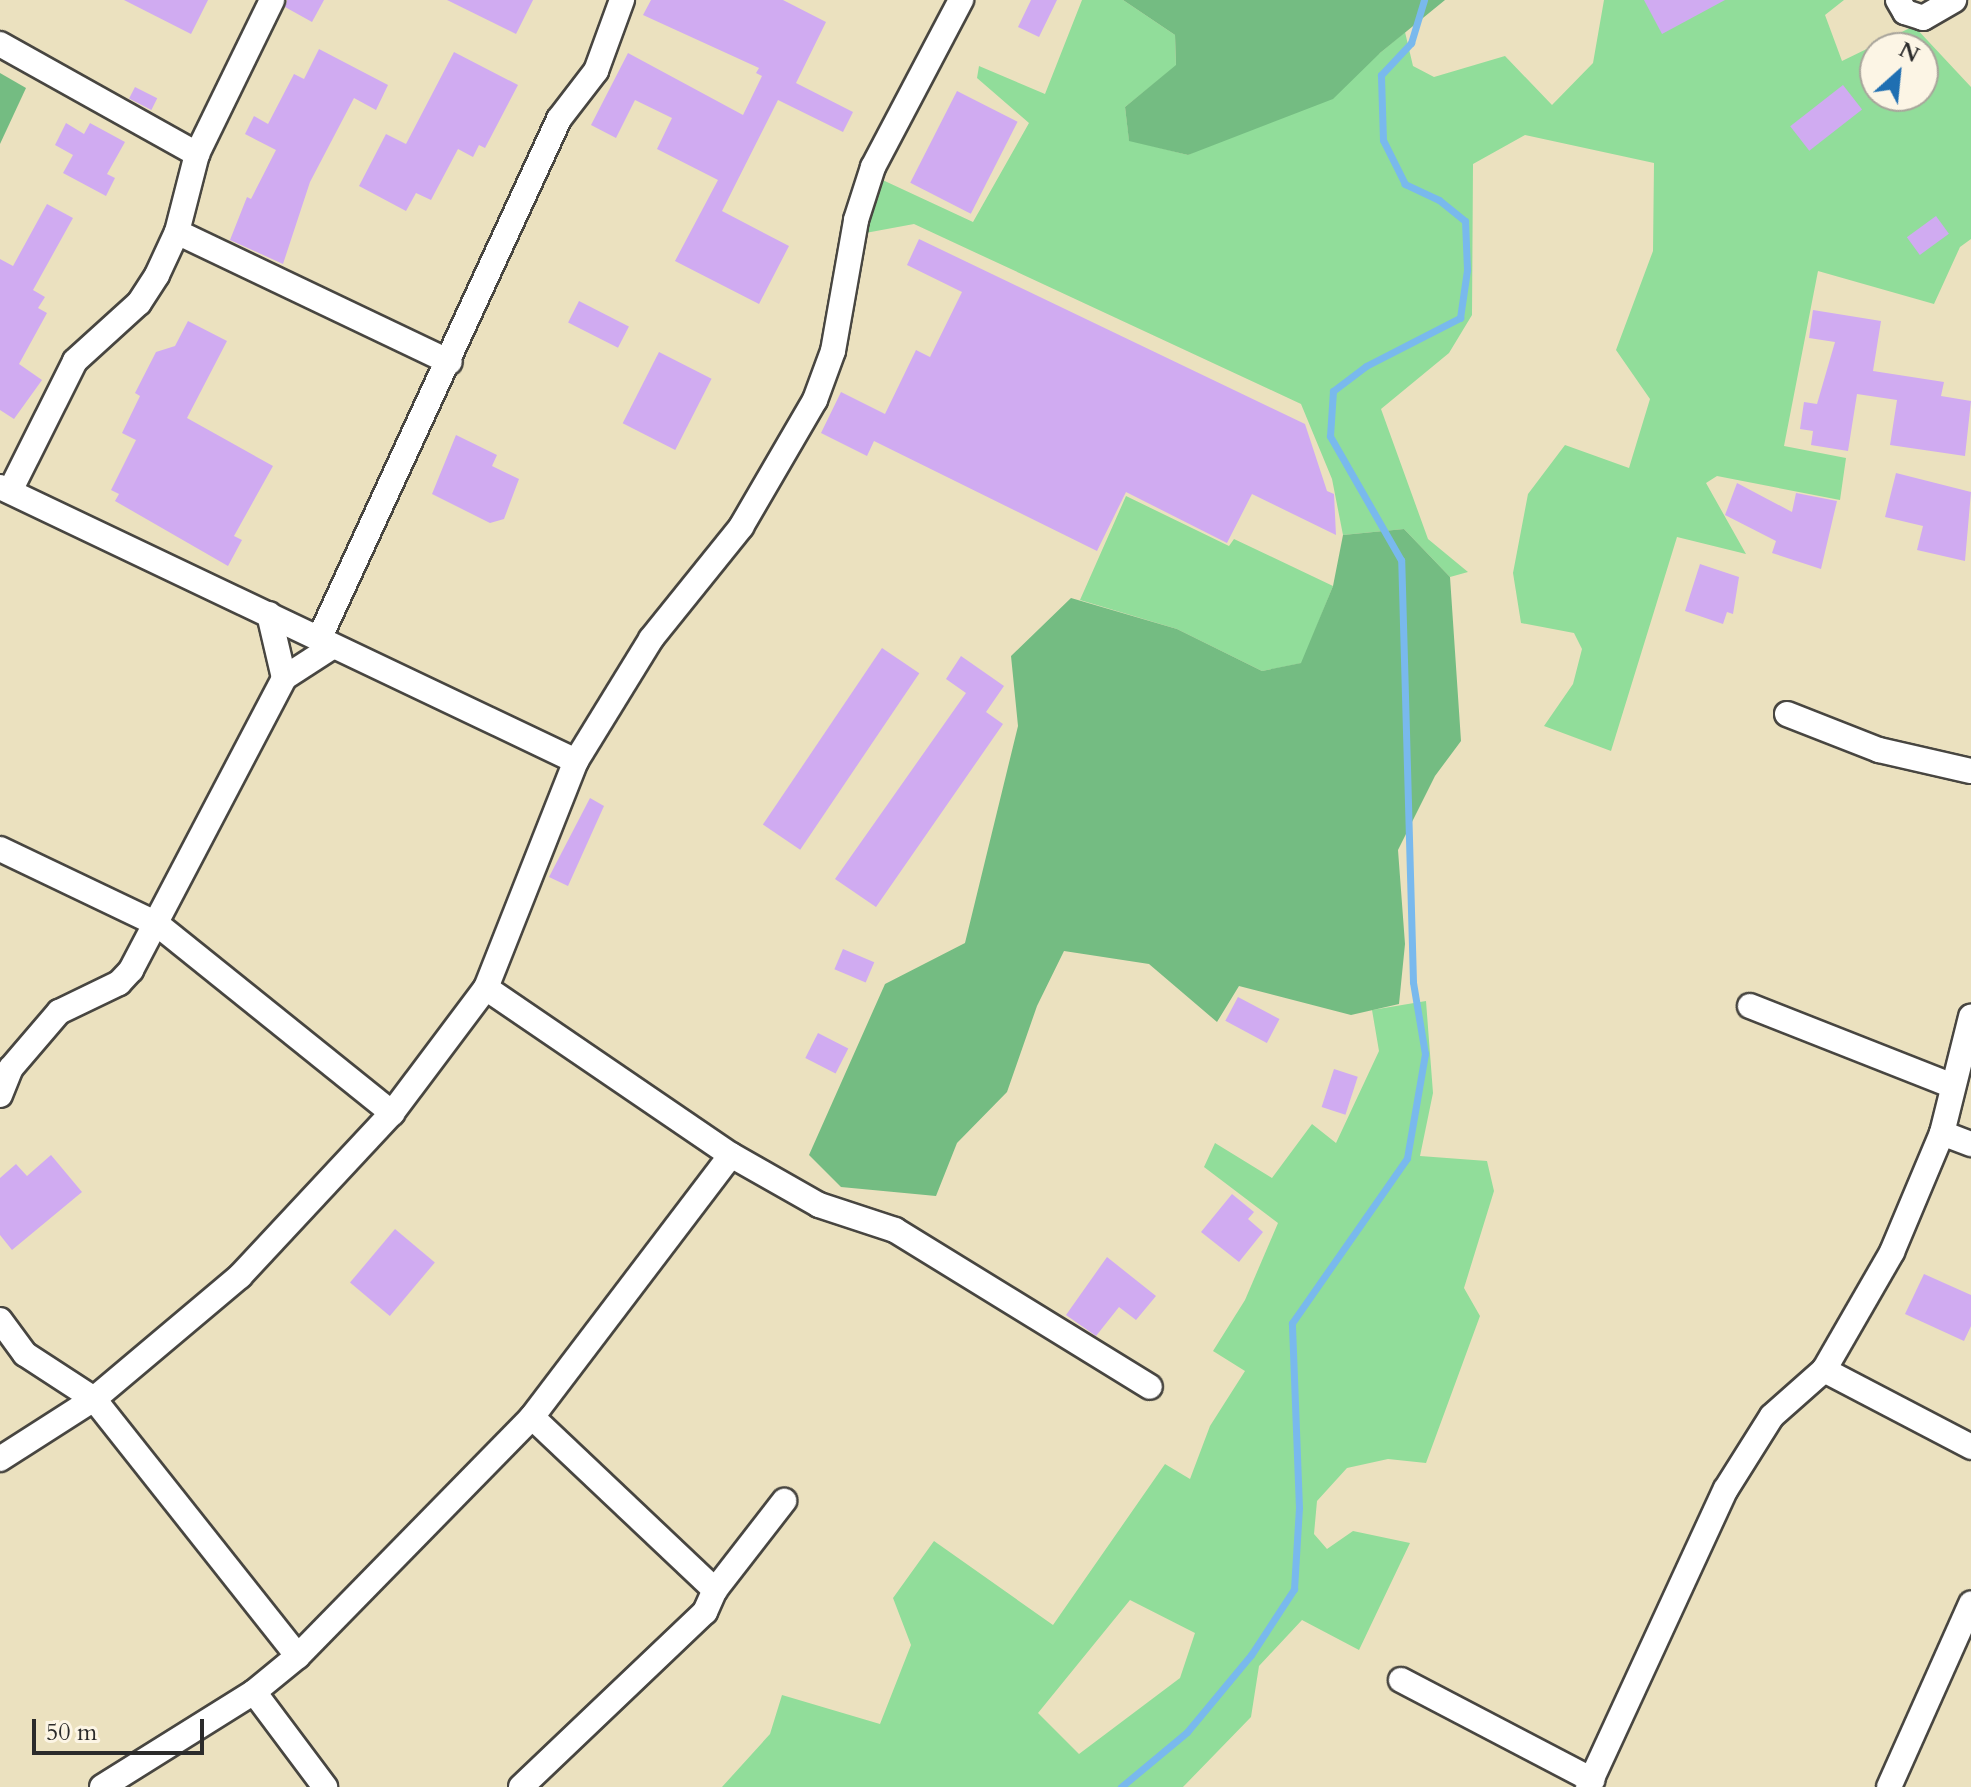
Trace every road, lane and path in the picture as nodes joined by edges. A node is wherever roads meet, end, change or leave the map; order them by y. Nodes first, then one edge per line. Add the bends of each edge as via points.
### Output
1 (272, 0) edge
2 (622, 0) edge
3 (961, 0) edge
4 (1898, 0) edge
5 (1954, 0) edge
6 (0, 44) edge
7 (197, 154) junction
8 (177, 232) junction
9 (450, 362) junction
10 (5, 489) edge
11 (269, 614) junction
12 (326, 643) junction
13 (284, 678) junction
14 (1787, 714) dead end
15 (576, 761) junction
16 (1971, 771) edge
17 (0, 849) edge
18 (157, 924) junction
19 (486, 988) junction
20 (1750, 1006) dead end
21 (1971, 1017) edge
22 (1951, 1085) junction
23 (0, 1095) edge
24 (392, 1113) junction
25 (1942, 1133) junction
26 (1971, 1144) edge
27 (731, 1155) junction
28 (0, 1320) edge
29 (1824, 1370) junction
30 (1150, 1387) dead end
31 (94, 1399) junction
32 (532, 1417) junction
33 (1971, 1447) edge
34 (0, 1459) edge
35 (784, 1501) dead end
36 (715, 1590) junction
37 (1971, 1604) edge
38 (298, 1656) junction
39 (1401, 1680) dead end
40 (254, 1692) junction
41 (1590, 1784) edge
42 (102, 1787) edge
43 (325, 1787) edge
44 (521, 1787) edge
45 (1889, 1787) edge

1 - 7 street
2 - 9 street via 596,71 559,119
3 - 15 street via 873,167 856,220 833,351 815,400 741,527 651,639
4 - 5 street via 1905,12 1923,18
6 - 7 street
7 - 8 street
8 - 9 street
8 - 10 street via 139,303 75,361
9 - 12 street
10 - 11 street
11 - 12 street
11 - 13 street
12 - 13 street
12 - 15 street
13 - 18 street
14 - 16 street via 1879,750
15 - 19 street
17 - 18 street
18 - 23 street via 119,983 59,1012 11,1068
18 - 24 street
19 - 24 street
19 - 27 street
20 - 22 street
21 - 22 street
22 - 25 street
24 - 31 street via 240,1276
25 - 26 street
25 - 29 street via 1892,1252
27 - 30 street via 819,1205 895,1230
27 - 32 street
28 - 31 street via 25,1354
29 - 33 street
29 - 41 street via 1772,1416 1726,1489
31 - 34 street
31 - 38 street
32 - 36 street
32 - 38 street
35 - 36 street
36 - 44 street via 705,1612
37 - 45 street
38 - 40 street
39 - 41 street
40 - 42 street
40 - 43 street

